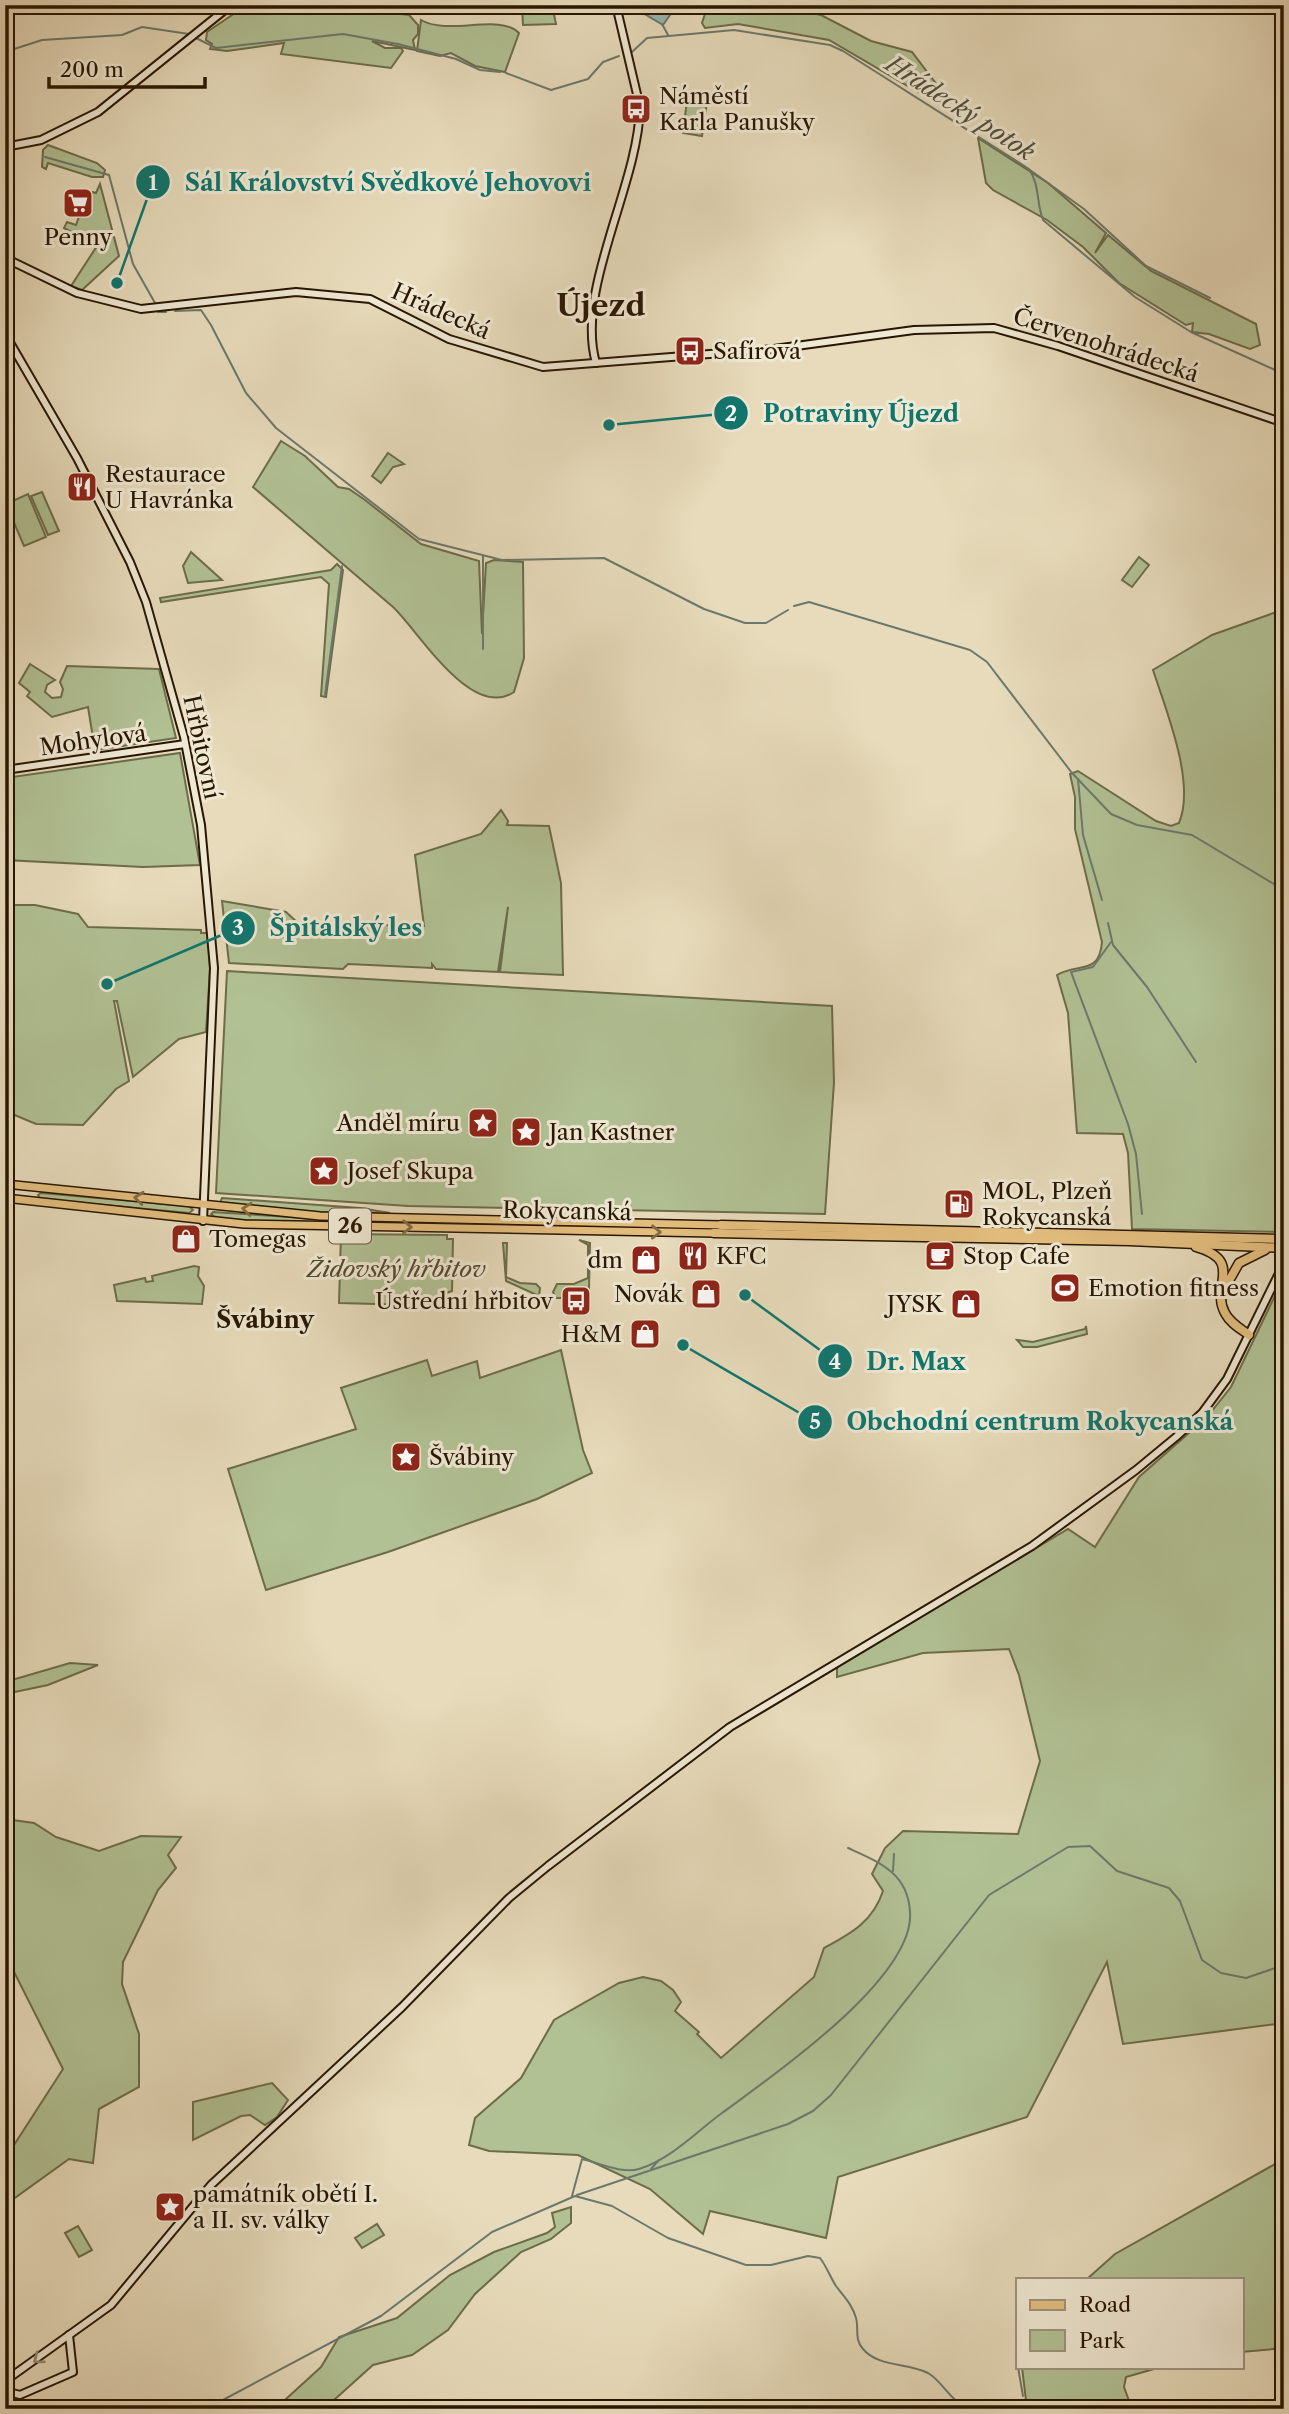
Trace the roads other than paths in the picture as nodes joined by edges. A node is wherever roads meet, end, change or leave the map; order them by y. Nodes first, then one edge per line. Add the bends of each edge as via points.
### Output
1 (231, 5) edge
2 (616, 5) edge
3 (5, 146) edge
4 (5, 258) edge
5 (5, 334) edge
6 (788, 347) joint
7 (596, 363) junction
8 (1284, 423) edge
9 (185, 744) junction
10 (5, 770) edge
11 (5, 1184) edge
12 (5, 1198) edge
13 (204, 1205) junction
14 (203, 1221) junction
15 (721, 1225) joint
16 (714, 1233) joint
17 (1129, 1234) junction
18 (1183, 1243) junction
19 (1283, 1243) edge
20 (1272, 1248) junction
21 (1284, 1263) edge
22 (1222, 1303) junction
23 (1250, 1335) junction
24 (69, 2335) junction
25 (5, 2381) edge
26 (5, 2391) edge

1 - 3 street via 98,112 41,140
2 - 7 street via 640,107 639,130 593,299 590,326
4 - 7 street, Hrádecká via 77,293 125,307 154,309 314,292 377,301 441,335 524,363 559,368
5 - 9 street, Hřbitovní via 130,562 146,602
6 - 7 street, Hrádecká
6 - 8 street, Červenohrádecká via 914,330 1003,330
9 - 10 street, Mohylová
9 - 13 street, Hřbitovní via 206,868 214,968
13 -> 11 main road, Rokycanská / 26
12 - 14 main road, Rokycanská / 26
13 - 14 street, Hřbitovní
15 -> 13 main road, Rokycanská / 26 via 335,1217
14 -> 16 main road, Rokycanská / 26
15 - 17 highway, Rokycanská / 26
16 - 17 highway, Rokycanská / 26
17 - 18 highway, 26
17 - 19 highway, 26
18 - 20 highway, 26
18 - 22 highway via 1211,1252 1221,1261
19 - 20 highway
20 - 22 highway via 1239,1263
21 - 23 street
22 - 23 highway via 1229,1319
23 - 24 street via 1202,1413 1141,1466 1032,1546 730,1727 509,1898 402,2007 205,2192 111,2305
24 -> 25 street
24 - 26 street via 73,2372 20,2395

